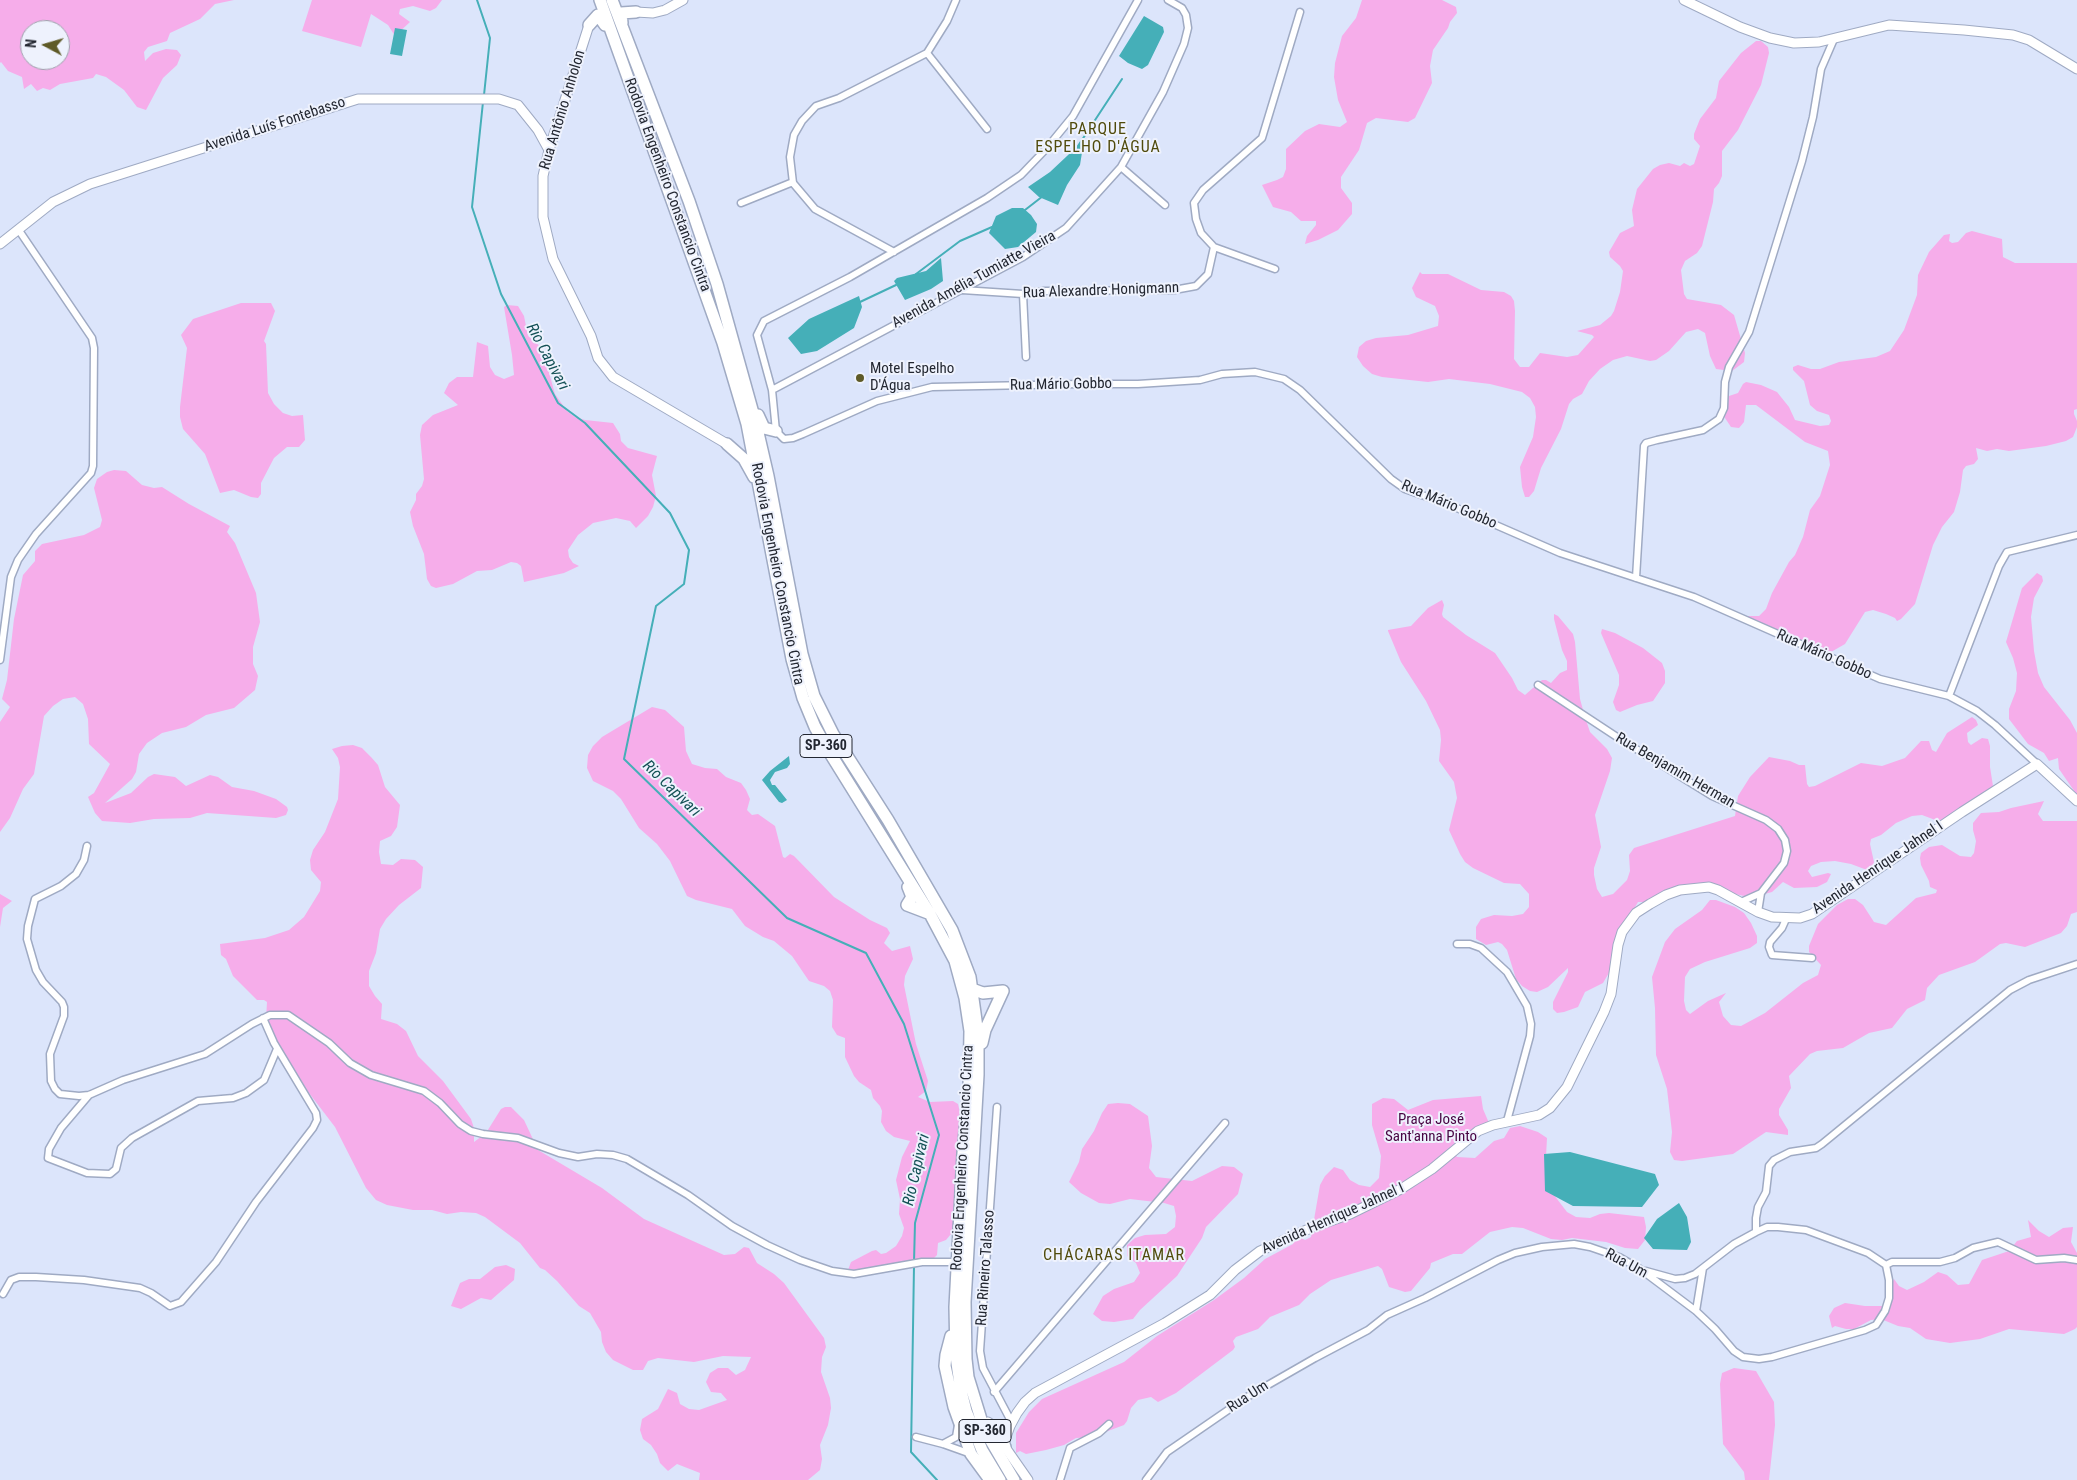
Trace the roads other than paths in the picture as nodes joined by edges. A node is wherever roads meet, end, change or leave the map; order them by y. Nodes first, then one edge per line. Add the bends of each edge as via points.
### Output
1 (595, 0) edge
2 (600, 0) edge
3 (612, 0) edge
4 (616, 0) edge
5 (683, 0) edge
6 (956, 0) edge
7 (1138, 0) edge
8 (1168, 0) edge
9 (1684, 0) edge
10 (636, 12) junction
11 (1300, 12) dead end
12 (589, 25) junction
13 (1834, 39) junction
14 (622, 45) junction
15 (927, 53) junction
16 (2077, 69) edge
17 (987, 129) dead end
18 (549, 150) junction
19 (1121, 167) junction
20 (793, 182) junction
21 (742, 203) dead end
22 (1165, 205) dead end
23 (18, 229) junction
24 (0, 244) edge
25 (1214, 247) junction
26 (894, 252) junction
27 (1275, 269) dead end
28 (961, 290) junction
29 (1023, 294) junction
30 (729, 330) junction
31 (1026, 357) dead end
32 (772, 390) junction
33 (746, 424) junction
34 (776, 432) junction
35 (728, 444) junction
36 (768, 476) junction
37 (760, 489) junction
38 (2077, 535) edge
39 (1636, 578) junction
40 (0, 660) edge
41 (1538, 685) dead end
42 (1949, 696) junction
43 (2037, 764) junction
44 (2077, 801) edge
45 (87, 846) dead end
46 (1761, 893) junction
47 (1741, 902) junction
48 (1758, 912) junction
49 (1786, 919) junction
50 (1457, 944) dead end
51 (1812, 958) dead end
52 (2077, 964) edge
53 (972, 989) junction
54 (263, 1018) junction
55 (277, 1049) junction
56 (978, 1075) junction
57 (89, 1095) junction
58 (997, 1107) dead end
59 (1507, 1121) junction
60 (1225, 1123) dead end
61 (1756, 1232) junction
62 (2077, 1260) edge
63 (958, 1262) junction
64 (1886, 1265) junction
65 (1703, 1268) junction
66 (1640, 1269) junction
67 (3, 1294) dead end
68 (1696, 1311) junction
69 (954, 1325) junction
70 (968, 1377) junction
71 (994, 1392) junction
72 (958, 1421) junction
73 (988, 1422) junction
74 (1011, 1424) junction
75 (1109, 1424) dead end
76 (916, 1437) dead end
77 (944, 1444) junction
78 (1005, 1447) junction
79 (971, 1454) junction
80 (990, 1480) edge
81 (1000, 1480) edge
82 (1014, 1480) edge
83 (1028, 1480) edge
84 (1060, 1480) edge
85 (1146, 1480) edge

1 - 12 highway
2 - 14 highway, Rodovia Engenheiro Constancio Cintra / SP-360
3 - 14 highway, Rodovia Engenheiro Constancio Cintra / SP-360
4 - 10 highway via 625,9
5 - 10 street via 665,10
6 - 15 street
7 - 26 street via 1073,116 1046,149 1020,175 987,198
8 - 19 street, Avenida Amélia Tumiatte Vieira via 1182,8 1186,15 1188,28 1184,44 1163,92
9 - 13 street via 1732,24 1770,38 1802,43
10 - 14 highway via 620,15
11 - 25 street via 1262,138 1203,190 1194,203 1201,233
12 - 14 highway via 599,15
12 - 18 street, Rua Antônio Anholon
13 - 16 street via 1894,25 2013,35 2029,40
13 - 39 street via 1820,69 1814,117 1749,332 1727,374 1724,408 1718,419 1703,430 1644,446
14 - 30 highway, Rodovia Engenheiro Constancio Cintra / SP-360 via 689,201
14 - 33 highway, Rodovia Engenheiro Constancio Cintra / SP-360 via 646,131 723,343
15 - 17 street
15 - 20 street via 839,98 816,106 794,135 790,157
18 - 23 street, Avenida Luís Fontebasso via 518,105 499,99 358,99 90,184 53,202
18 - 35 street, Rua Antônio Anholon via 543,176 543,218 553,259 588,329 598,358 613,377
19 - 22 street
19 - 28 street, Avenida Amélia Tumiatte Vieira via 1066,228 1023,257
20 - 21 street
20 - 26 street via 816,209
23 - 24 street, Avenida Luís Fontebasso
23 - 40 street via 92,338 93,466 91,473 36,534 18,560 11,577
25 - 27 street
25 - 29 street, Rua Alexandre Honigmann via 1208,274 1196,286 1174,290
26 - 32 street via 764,321 757,335
28 - 29 street, Rua Alexandre Honigmann
28 - 32 street, Avenida Amélia Tumiatte Vieira
29 - 31 street
30 - 34 highway via 753,392 759,419 764,428
30 - 36 highway, Rodovia Engenheiro Constancio Cintra / SP-360
32 - 34 street
33 - 35 highway via 744,442
33 - 37 highway, Rodovia Engenheiro Constancio Cintra / SP-360
34 - 36 highway via 765,443
34 - 39 street, Rua Mário Gobbo via 784,439 793,438 877,401 932,387 1138,384 1256,372 1284,379 1300,390 1390,479 1405,489 1560,553
35 - 37 highway via 744,459
36 - 53 highway, Rodovia Engenheiro Constancio Cintra / SP-360 via 802,654 814,696 833,734 952,930
37 - 63 highway, Rodovia Engenheiro Constancio Cintra / SP-360 via 802,698 822,739 878,827 890,857 912,892 907,905 930,914 955,961 970,1031
38 - 42 street via 2007,552
39 - 42 street, Rua Mário Gobbo via 1718,606 1880,679
41 - 46 street, Rua Benjamim Herman via 1712,796 1766,820 1778,829 1786,846 1784,863
42 - 43 street, Rua Mário Gobbo via 1995,725
43 - 44 street, Rua Mário Gobbo
43 - 49 street, Avenida Henrique Jahnel I via 1812,914
45 - 57 street via 76,874 35,899 26,939 36,970 64,1007 64,1016 50,1054 51,1081 60,1094
46 - 47 street
46 - 48 street
47 - 48 street, Avenida Henrique Jahnel I
47 - 59 street, Avenida Henrique Jahnel I via 1718,890 1696,888 1666,895 1636,913 1622,932 1611,994 1604,1012 1567,1087 1558,1100 1540,1115
48 - 49 street, Avenida Henrique Jahnel I
49 - 51 street via 1770,942 1770,952 1776,956
50 - 59 street via 1481,948 1507,972 1527,1006 1530,1036
52 - 61 street via 2010,990 1822,1144 1790,1152 1770,1163 1766,1192 1758,1207
53 - 56 highway, Rodovia Engenheiro Constancio Cintra / SP-360 via 978,1035
53 - 56 highway via 983,993 1004,990 985,1030
54 - 55 street
54 - 57 street via 205,1054 123,1080
54 - 63 street via 288,1015 350,1063 371,1075 424,1091 471,1131 518,1138 578,1157 597,1154 627,1160 688,1195 732,1226 800,1260 832,1271 854,1274 922,1262
55 - 57 street via 264,1080 233,1098 198,1101 132,1138 121,1148 116,1169 110,1174 88,1173 48,1158 49,1149 61,1128
55 - 67 street via 316,1113 317,1120 216,1262 181,1302 170,1306 151,1293 132,1287 36,1277 11,1280
56 - 70 highway, Rodovia Engenheiro Constancio Cintra / SP-360 via 965,1302
58 - 71 street, Rua Rineiro Talasso via 980,1351 983,1368
59 - 74 street, Avenida Henrique Jahnel I via 1478,1132 1401,1189 1260,1251 1210,1295 1157,1328 1035,1394 1025,1402
60 - 71 street
61 - 64 street via 1778,1226 1806,1230 1868,1253
61 - 65 street
62 - 64 street via 2036,1260 1998,1242 1940,1262 1902,1261
63 - 69 highway, Rodovia Engenheiro Constancio Cintra / SP-360
64 - 68 street, Rua Um via 1889,1298 1876,1325 1772,1357 1743,1357
65 - 66 street via 1676,1280
65 - 68 street
66 - 68 street, Rua Um
66 - 85 street, Rua Um via 1607,1252 1574,1244 1542,1247 1498,1260 1387,1315 1368,1330 1247,1397 1167,1452
69 - 72 highway via 946,1366
69 - 81 highway, Rodovia Engenheiro Constancio Cintra / SP-360 via 958,1373 966,1411 982,1450
70 - 73 highway
70 - 82 highway, Rodovia Engenheiro Constancio Cintra / SP-360 via 984,1429
71 - 74 street, Rua Rineiro Talasso
72 - 77 street via 956,1437
72 - 79 highway
73 - 74 street via 997,1428
73 - 78 highway
74 - 78 street, Avenida Henrique Jahnel I
75 - 84 street via 1070,1448
76 - 77 street
77 - 79 street
78 - 83 street
79 - 80 highway

